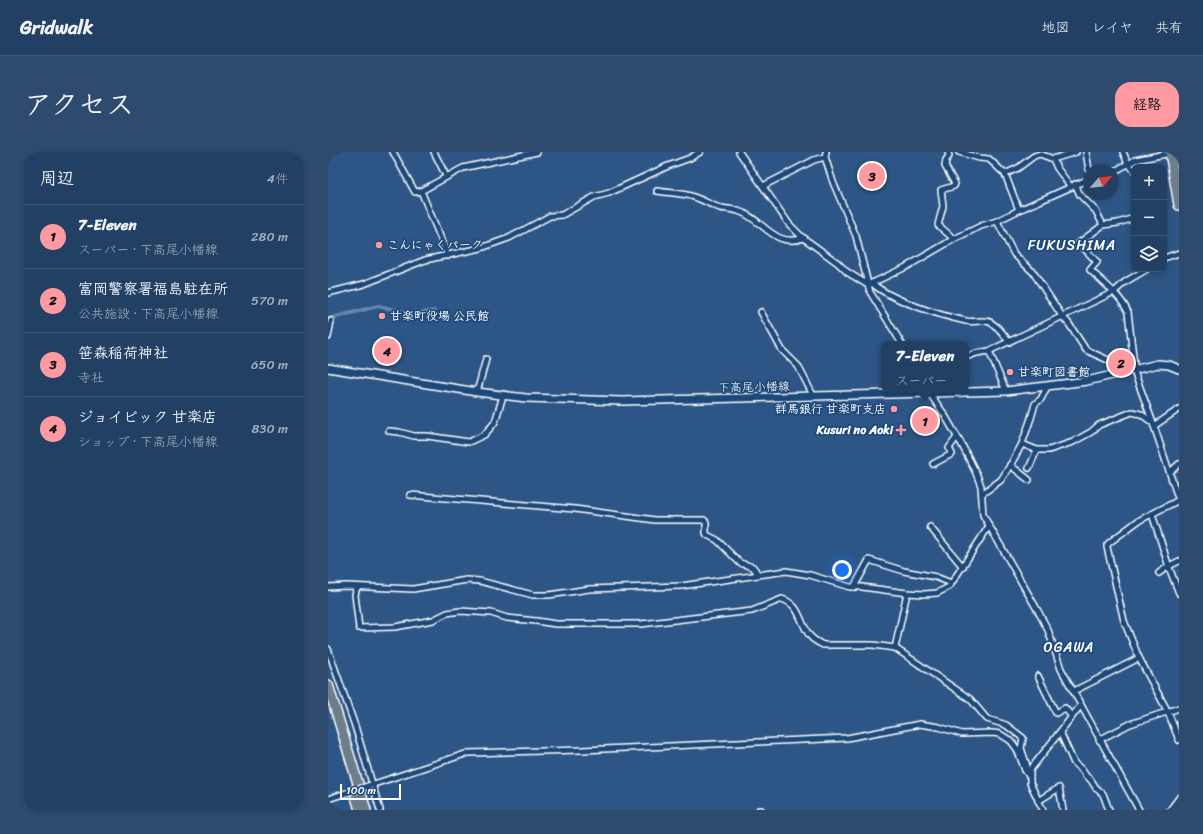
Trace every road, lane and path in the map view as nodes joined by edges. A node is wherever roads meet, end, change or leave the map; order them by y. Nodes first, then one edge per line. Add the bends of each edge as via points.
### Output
1 (393, 152) edge
2 (434, 152) edge
3 (537, 152) edge
4 (700, 152) edge
5 (739, 152) edge
6 (948, 152) edge
7 (959, 152) edge
8 (1076, 152) edge
9 (1086, 152) edge
10 (1123, 152) edge
11 (1171, 153) edge
12 (826, 154) edge
13 (1053, 159) junction
14 (1088, 164) edge
15 (1128, 164) junction
16 (1131, 167) edge
17 (1119, 169) edge
18 (1006, 174) junction
19 (446, 176) junction
20 (1083, 182) edge
21 (763, 186) junction
22 (1073, 186) junction
23 (421, 191) junction
24 (657, 191) dead end
25 (1179, 205) edge
26 (1019, 210) junction
27 (1131, 219) edge
28 (998, 221) junction
29 (1103, 225) junction
30 (804, 238) junction
31 (954, 239) junction
32 (1179, 253) edge
33 (448, 256) junction
34 (1167, 257) edge
35 (1142, 272) edge
36 (870, 284) junction
37 (1114, 292) junction
38 (328, 293) edge
39 (761, 312) dead end
40 (1062, 316) junction
41 (331, 320) dead end
42 (328, 337) edge
43 (900, 341) edge
44 (1009, 342) junction
45 (989, 351) junction
46 (969, 356) edge
47 (486, 359) dead end
48 (1108, 360) dead end
49 (328, 368) edge
50 (1134, 369) junction
51 (1179, 369) edge
52 (1047, 387) junction
53 (969, 391) edge
54 (1006, 391) junction
55 (477, 392) junction
56 (900, 393) edge
57 (929, 393) edge
58 (503, 396) junction
59 (814, 396) junction
60 (1179, 409) edge
61 (1154, 424) junction
62 (389, 431) dead end
63 (957, 437) junction
64 (1022, 444) junction
65 (1037, 450) junction
66 (933, 464) dead end
67 (1179, 464) edge
68 (1010, 465) junction
69 (1029, 468) dead end
70 (1170, 472) junction
71 (1029, 480) dead end
72 (982, 494) junction
73 (410, 495) dead end
74 (1179, 500) edge
75 (1152, 514) junction
76 (989, 526) junction
77 (930, 528) dead end
78 (1179, 561) edge
79 (1169, 566) junction
80 (963, 567) junction
81 (1159, 573) dead end
82 (758, 574) junction
83 (951, 583) junction
84 (357, 586) junction
85 (328, 587) edge
86 (854, 587) junction
87 (907, 593) junction
88 (1179, 593) edge
89 (895, 648) junction
90 (328, 649) edge
91 (1139, 658) junction
92 (1038, 676) dead end
93 (328, 685) edge
94 (1074, 691) junction
95 (1081, 705) junction
96 (328, 706) edge
97 (1179, 708) edge
98 (1168, 712) junction
99 (1072, 717) junction
100 (1060, 732) junction
101 (1099, 740) junction
102 (1179, 740) edge
103 (1025, 770) junction
104 (1029, 776) junction
105 (372, 785) junction
106 (1179, 798) edge
107 (328, 799) edge
108 (1038, 800) junction
109 (360, 810) edge
110 (366, 810) edge
111 (380, 810) edge
112 (1043, 810) edge
113 (1063, 810) edge
114 (1109, 810) edge
115 (1139, 810) edge
116 (1170, 810) edge

1 - 23 street via 415,192
2 - 19 street
3 - 19 street via 476,164
4 - 33 street via 609,193 594,197 562,215 550,216 509,238
5 - 21 street
6 - 31 street via 945,166 955,184 941,190 943,206 938,225
7 - 18 street via 989,159
8 - 13 street
9 - 14 street
10 - 15 street
11 - 15 street
11 - 25 highway
12 - 21 street
12 - 36 street via 833,182 856,236
13 - 18 street via 1040,154
13 - 22 street via 1057,168
15 - 16 street
15 - 17 street
18 - 26 street
19 - 23 street
20 - 22 street
21 - 30 street via 789,224
22 - 26 street
22 - 29 street via 1096,210
23 - 33 street
24 - 30 street via 693,197 720,208 739,211 785,240 796,241
26 - 28 street
27 - 29 street via 1118,224
28 - 31 street
28 - 40 street via 1014,254 1033,272
29 - 37 street via 1079,243 1097,262 1090,270
30 - 36 street via 838,262 847,272
31 - 36 street via 906,267
32 - 34 street
33 - 38 street via 426,260 364,284
35 - 37 street
36 - 43 street via 875,301
36 - 44 street via 885,293 947,316 970,322 988,321 997,326
37 - 40 street
37 - 50 street via 1125,304 1128,312
39 - 59 street via 782,350 798,366
40 - 44 street
40 - 48 street via 1086,350
41 - 42 street
44 - 45 street
45 - 46 street
45 - 54 street
47 - 55 street
49 - 55 main road, 下高尾小幡線
50 - 51 main road, 下高尾小幡線 via 1158,364
50 - 52 main road, 下高尾小幡線 via 1087,381
50 - 61 street
52 - 54 main road, 下高尾小幡線
52 - 64 street via 1041,399 1035,404
53 - 54 main road, 下高尾小幡線
55 - 58 main road, 下高尾小幡線
56 - 59 main road, 下高尾小幡線
57 - 63 street
58 - 59 main road, 下高尾小幡線 via 622,401
58 - 62 street via 495,422 484,435 469,442
60 - 61 street
61 - 65 street via 1141,414 1132,412 1099,425 1073,442 1049,450
61 - 70 street
63 - 66 street via 949,448 952,454
63 - 72 street via 976,473
64 - 65 street
64 - 68 street
65 - 69 street
67 - 70 street
68 - 71 street
68 - 72 street via 1001,480
70 - 74 street
72 - 76 street via 983,516
73 - 82 street via 568,508 655,520 704,520 708,535 717,540 740,563 753,567
74 - 75 street
75 - 79 street
75 - 91 street via 1138,521 1107,545 1121,613
76 - 80 street
76 - 94 street via 1038,611 1050,636 1060,669
77 - 80 street
78 - 79 street
79 - 81 street
79 - 88 street
80 - 83 street
82 - 84 street via 681,586 589,589 549,595 533,595 468,580 413,589
82 - 86 street via 786,570
83 - 86 street via 869,560
83 - 87 street via 949,587 937,592
84 - 85 street
84 - 89 street via 355,595 360,628 395,627 433,620 447,613 460,611 491,612 507,618 556,624 641,624 752,611 782,599 796,609 810,636 817,642 824,645 873,645
86 - 87 street
87 - 89 street
89 - 103 street via 970,699 986,719 1006,725 1023,738 1020,748 1027,766
90 - 105 street
91 - 94 street
91 - 98 street
92 - 99 street via 1056,713 1065,708
93 - 110 highway
94 - 95 street
95 - 99 street
95 - 101 street
96 - 109 highway
97 - 98 street
98 - 101 street via 1130,724
98 - 102 street
99 - 100 street
100 - 104 street via 1032,765
100 - 114 street via 1074,763 1103,794
101 - 115 street
103 - 104 street
103 - 105 street via 1017,749 1011,741 1000,734 962,734 920,724 847,738 468,753
104 - 108 street
105 - 107 street, bridge
105 - 111 street
106 - 116 street
108 - 112 street
108 - 113 street via 1059,788

